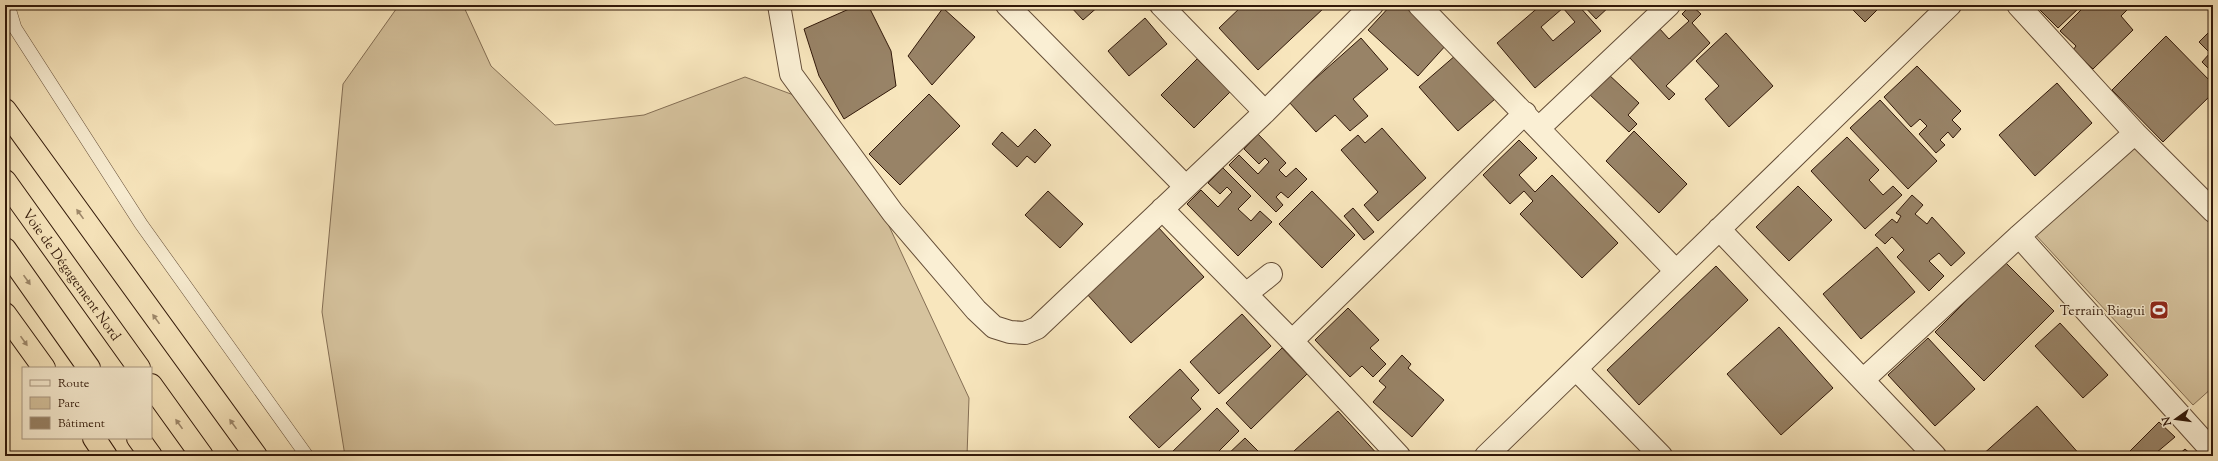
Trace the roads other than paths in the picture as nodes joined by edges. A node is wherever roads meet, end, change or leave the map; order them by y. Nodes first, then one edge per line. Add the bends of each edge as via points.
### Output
1 (8, 5) edge
2 (1007, 5) edge
3 (1161, 5) edge
4 (1372, 5) edge
5 (1419, 5) edge
6 (1670, 5) edge
7 (1950, 5) edge
8 (2018, 5) edge
9 (784, 6) edge
10 (5, 110) edge
11 (1264, 112) junction
12 (1532, 120) junction
13 (2135, 133) junction
14 (5, 181) edge
15 (1185, 186) junction
16 (1162, 209) junction
17 (2213, 211) edge
18 (1719, 229) junction
19 (2019, 236) junction
20 (5, 249) edge
21 (1676, 271) junction
22 (1271, 274) dead end
23 (1246, 294) junction
24 (5, 314) edge
25 (1292, 341) junction
26 (43, 367) edge
27 (88, 367) edge
28 (138, 367) edge
29 (1576, 369) junction
30 (1864, 380) junction
31 (152, 386) edge
32 (95, 439) edge
33 (139, 439) edge
34 (2213, 452) edge
35 (106, 456) edge
36 (151, 456) edge
37 (202, 456) edge
38 (256, 456) edge
39 (307, 456) edge
40 (1399, 456) edge
41 (1486, 456) edge
42 (1661, 456) edge
43 (1935, 456) edge

1 - 39 lane via 15,28 141,224
2 - 15 street
3 - 11 street
4 - 11 street
5 - 12 street
6 - 12 street
7 - 18 street
8 - 13 street
9 - 16 street via 791,74 893,213 976,310 994,327 1025,333 1037,328
38 -> 10 highway
11 - 15 street
12 - 21 street
12 - 25 street
13 - 17 street
13 - 19 street
14 - 28 highway, Voie de Dégagement Nord
15 - 16 street
16 - 23 street
18 - 21 street
18 - 30 street
19 - 30 street
19 - 34 street
20 -> 27 highway
21 - 29 street
22 - 23 street
23 - 25 street
24 -> 26 highway
25 - 40 street
29 - 41 street
29 - 42 street
30 - 43 street
37 -> 31 highway
32 - 35 highway
33 - 36 highway

